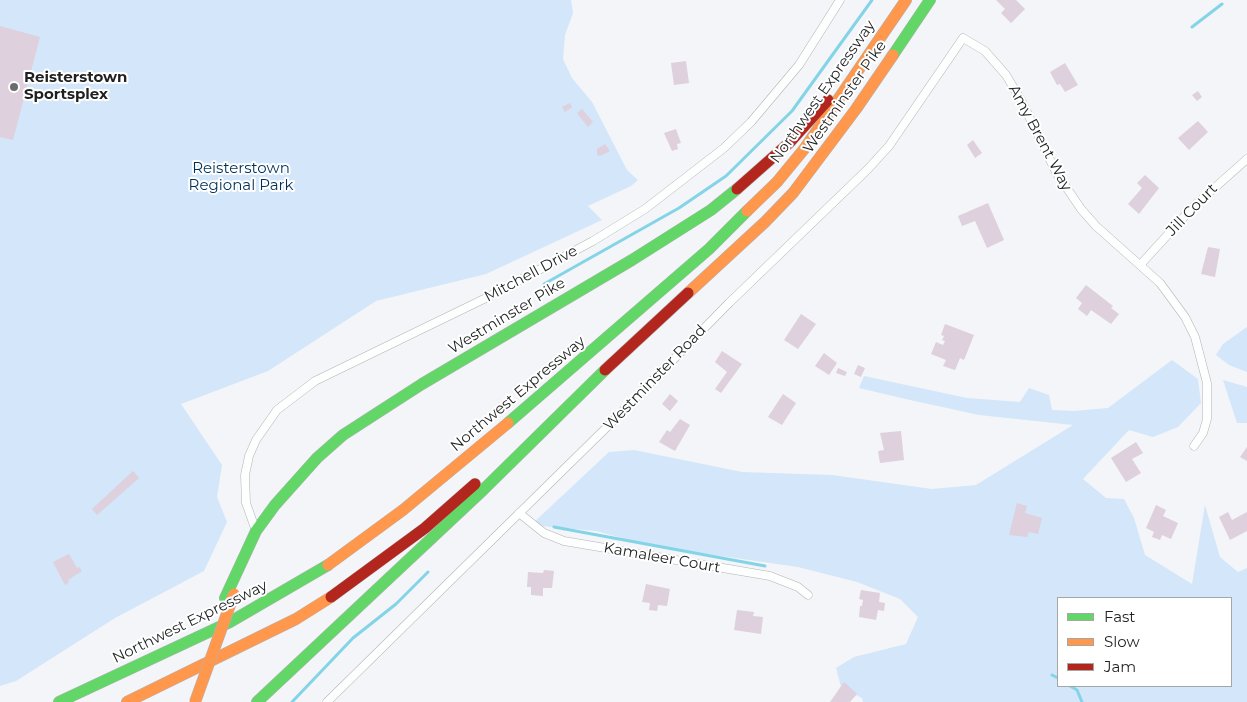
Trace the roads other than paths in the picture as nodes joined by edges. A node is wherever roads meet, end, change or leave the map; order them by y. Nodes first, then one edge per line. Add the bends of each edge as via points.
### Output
1 (840, 0) edge
2 (906, 0) edge
3 (930, 0) edge
4 (963, 38) joint
5 (1247, 160) edge
6 (1141, 264) junction
7 (625, 350) junction
8 (1194, 446) dead end
9 (519, 514) junction
10 (256, 531) junction
11 (808, 595) dead end
12 (230, 596) junction
13 (59, 702) edge
14 (127, 702) edge
15 (188, 702) edge
16 (195, 702) edge
17 (257, 702) edge
18 (327, 702) edge

1 - 10 street, Mitchell Drive via 816,40 774,96 724,148 646,209 434,326 315,381 277,410 264,425 249,456 244,488
2 - 10 highway, Westminster Pike via 818,112 741,186 680,230 422,384 343,436 298,478
2 - 13 highway, Northwest Expressway via 810,141 751,210 507,424 403,510 318,572 223,626
3 - 7 highway, Westminster Pike via 856,109 793,193
4 - 6 street, Amy Brent Way via 984,52 1006,75 1056,172 1081,209
4 - 9 street, Westminster Road via 889,146 868,169
5 - 6 street, Jill Court via 1193,207
6 - 8 street, Amy Brent Way via 1181,311 1195,337 1203,362 1208,407 1203,433
7 - 14 highway via 425,528 341,591 296,619
7 - 17 highway, Westminster Pike via 483,490
9 - 11 street, Kamaleer Court via 544,533 564,541 770,576 798,587
9 - 18 street, Westminster Road
10 - 12 highway, Westminster Pike
12 - 15 highway, Westminster Pike
12 - 16 highway, bridge

